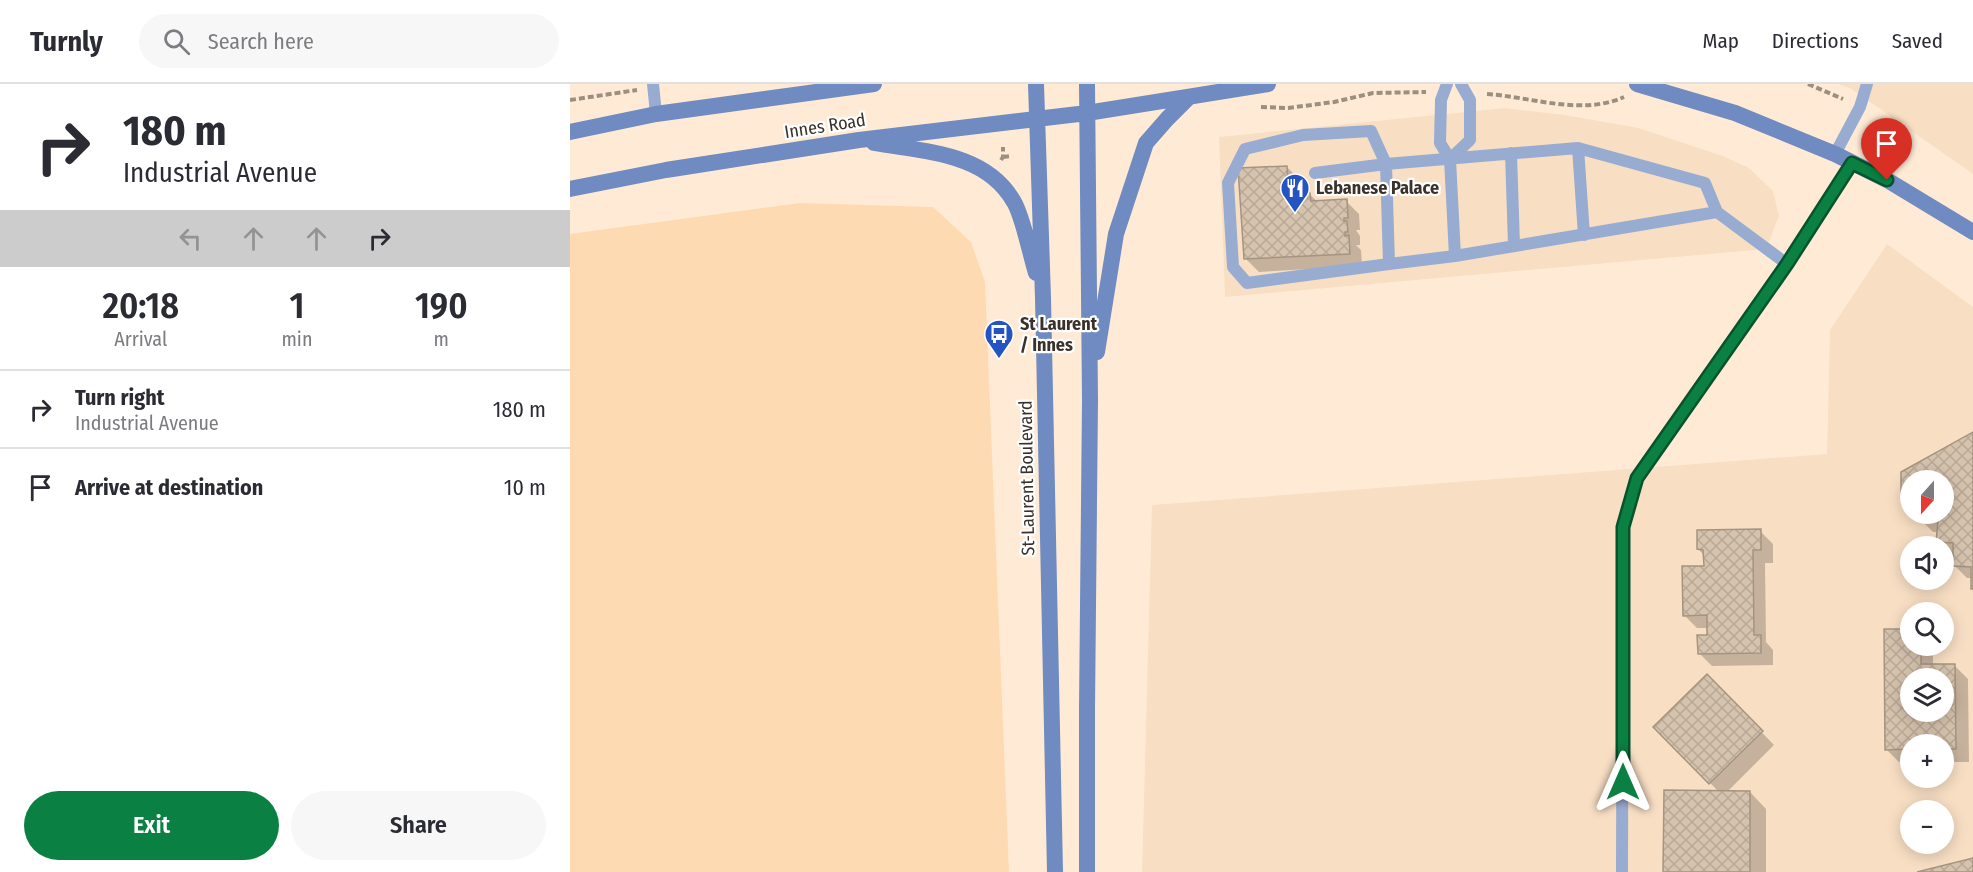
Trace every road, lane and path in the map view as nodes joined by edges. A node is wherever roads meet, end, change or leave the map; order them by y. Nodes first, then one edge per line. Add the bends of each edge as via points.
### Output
1 (874, 84) edge
2 (1036, 84) edge
3 (1088, 84) edge
4 (1268, 84) edge
5 (1808, 84) edge
6 (1867, 84) edge
7 (1643, 85) edge
8 (653, 86) edge
9 (1446, 88) edge
10 (1464, 88) edge
11 (1189, 97) junction
12 (570, 100) edge
13 (1256, 106) dead end
14 (1860, 107) junction
15 (1088, 113) junction
16 (656, 114) junction
17 (1036, 119) junction
18 (570, 132) edge
19 (859, 140) junction
20 (1003, 147) dead end
21 (1578, 148) junction
22 (1511, 153) junction
23 (1835, 154) junction
24 (1012, 156) dead end
25 (1450, 159) junction
26 (1852, 163) junction
27 (1386, 164) junction
28 (1315, 173) dead end
29 (570, 189) edge
30 (1717, 212) junction
31 (1973, 232) edge
32 (1584, 236) junction
33 (1514, 246) junction
34 (1455, 256) junction
35 (1389, 264) junction
36 (1787, 264) junction
37 (1043, 298) junction
38 (1090, 400) junction
39 (1055, 872) edge
40 (1087, 872) edge
41 (1622, 872) edge

1 - 16 main road, Innes Road
2 - 17 main road, St-Laurent Boulevard
3 - 15 main road
4 - 11 main road, Innes Road
5 - 14 path
6 - 14 lane
7 - 10 path via 1610,103 1584,106
7 - 23 main road via 1735,113
8 - 12 path
8 - 16 lane
9 - 13 path via 1373,93 1288,108
9 - 25 lane via 1441,100 1440,143
10 - 25 lane via 1470,100 1470,140
11 - 15 main road, Innes Road
11 - 38 main road via 1146,143 1129,191 1116,234
14 - 23 lane
15 - 17 main road, Innes Road
15 - 38 main road
16 - 18 main road, Innes Road
17 - 19 main road, Innes Road
17 - 37 main road, St-Laurent Boulevard
19 - 29 main road, Innes Road
19 - 37 main road via 950,156 992,175 1016,204
20 - 24 path via 1003,157
21 - 22 lane
21 - 30 lane via 1705,183
21 - 32 lane
22 - 25 lane
22 - 33 lane
23 - 26 main road
25 - 27 lane
25 - 34 lane
26 - 31 main road
26 - 36 lane
27 - 28 lane
27 - 35 lane
27 - 35 lane via 1371,131 1303,135 1245,149 1228,183 1233,267 1247,283
30 - 32 lane
30 - 36 lane
32 - 33 lane
33 - 34 lane
34 - 35 lane
36 - 41 lane via 1637,478 1623,527
37 - 39 main road, St-Laurent Boulevard
38 - 40 main road

